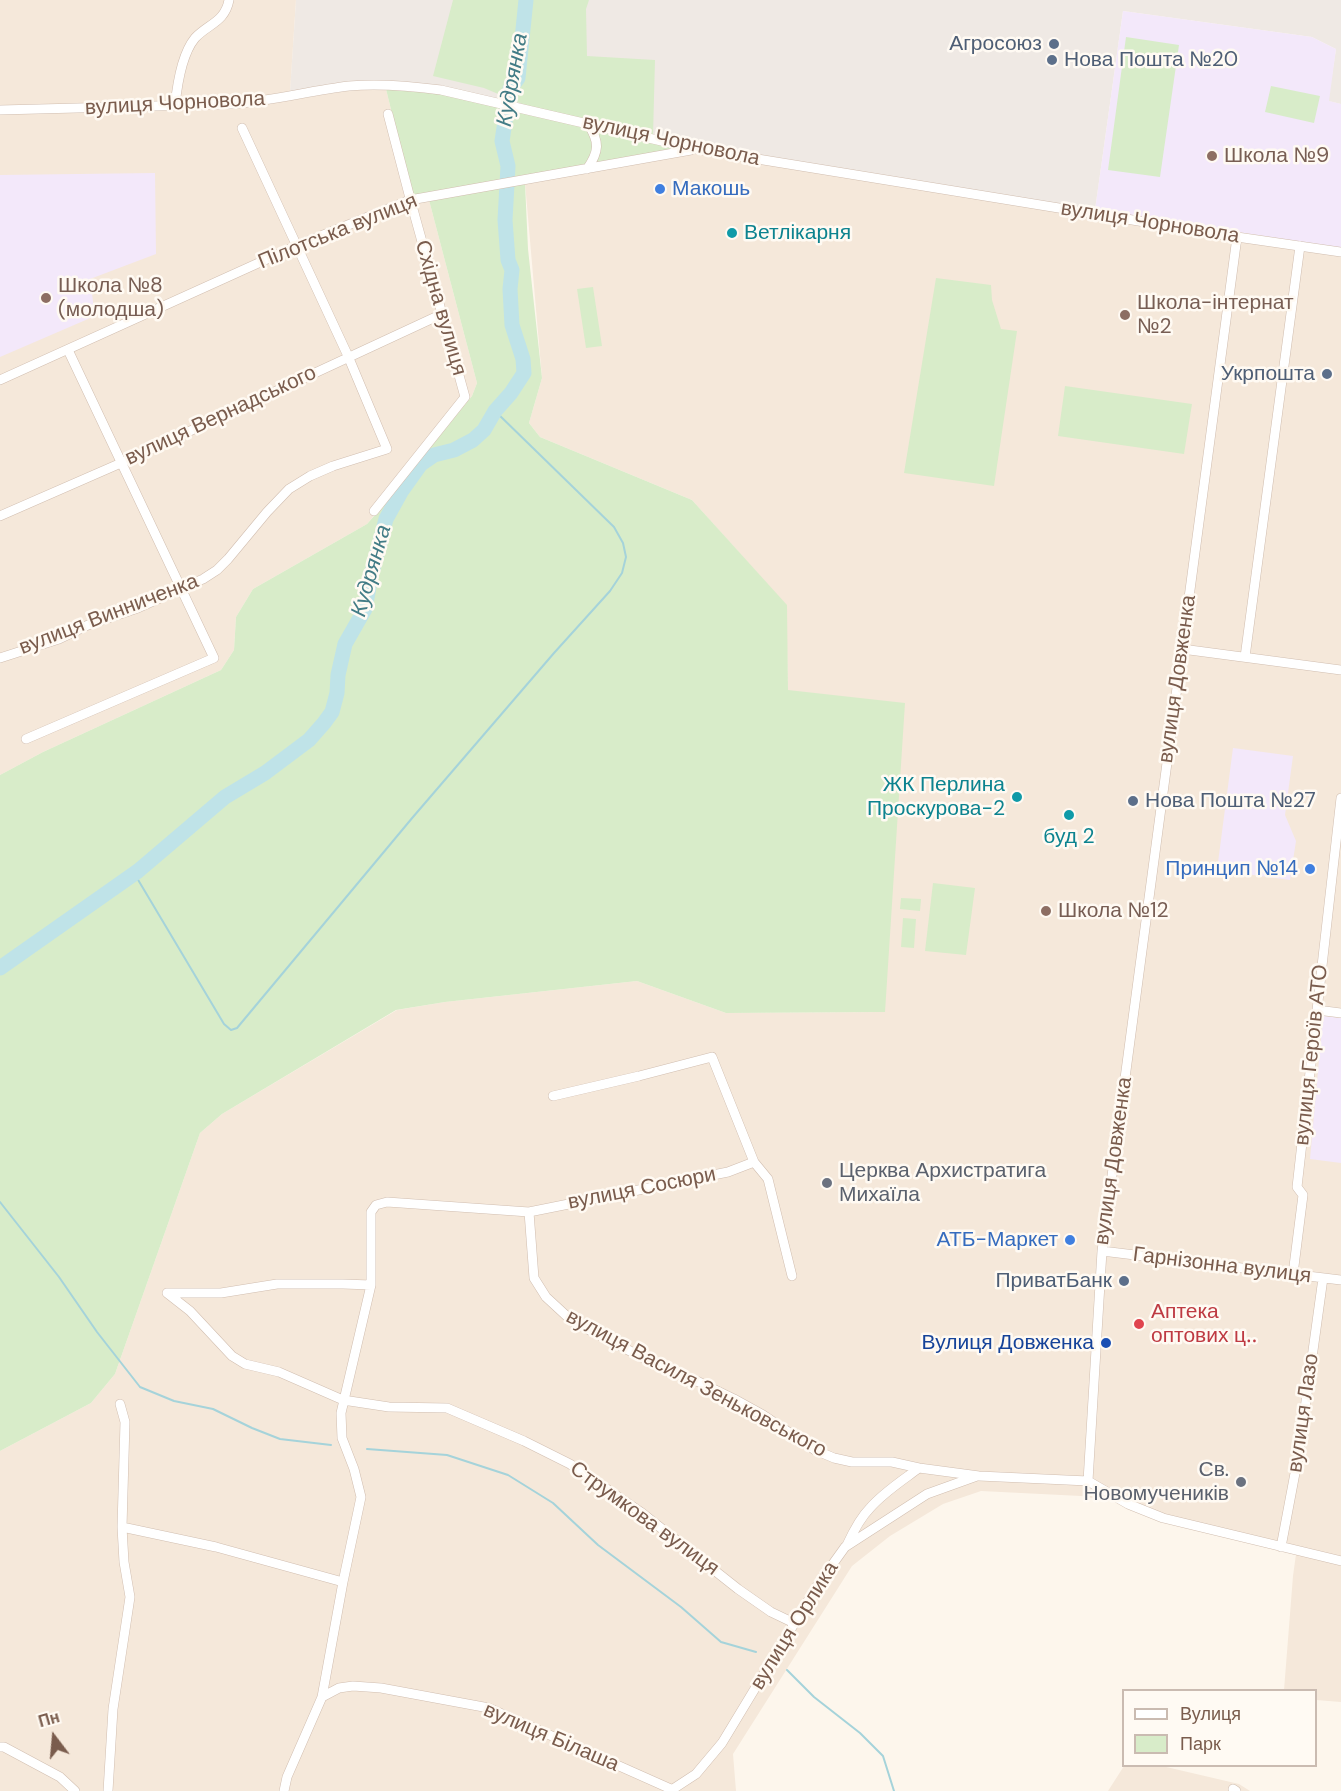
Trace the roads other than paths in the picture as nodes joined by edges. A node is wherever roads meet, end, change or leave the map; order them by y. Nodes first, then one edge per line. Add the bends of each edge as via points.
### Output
1 (229, 0) edge
2 (175, 106) junction
3 (0, 110) edge
4 (388, 114) dead end
5 (588, 124) junction
6 (242, 128) dead end
7 (696, 149) junction
8 (587, 169) junction
9 (410, 200) junction
10 (1237, 237) junction
11 (296, 246) junction
12 (1300, 246) junction
13 (1341, 252) edge
14 (442, 314) junction
15 (68, 350) junction
16 (348, 356) junction
17 (0, 380) edge
18 (121, 463) junction
19 (374, 511) dead end
20 (0, 516) edge
21 (181, 588) junction
22 (1182, 649) junction
23 (1245, 657) junction
24 (0, 658) edge
25 (1341, 670) edge
26 (26, 739) dead end
27 (1341, 798) edge
28 (1317, 1010) junction
29 (1341, 1013) edge
30 (554, 1096) dead end
31 (754, 1162) junction
32 (529, 1212) junction
33 (1102, 1251) junction
34 (1293, 1274) junction
35 (792, 1276) dead end
36 (1323, 1278) junction
37 (1341, 1280) edge
38 (371, 1286) junction
39 (343, 1400) junction
40 (120, 1404) dead end
41 (919, 1468) junction
42 (979, 1476) junction
43 (1088, 1481) junction
44 (122, 1527) junction
45 (845, 1547) junction
46 (1281, 1547) junction
47 (1341, 1561) edge
48 (343, 1582) junction
49 (794, 1623) junction
50 (322, 1697) junction
51 (0, 1747) edge
52 (671, 1790) edge
53 (75, 1791) edge
54 (108, 1791) edge
55 (284, 1791) edge

1 - 2 street via 227,10 195,39 182,63
2 - 3 street, вулиця Чорновола
2 - 5 street, вулиця Чорновола via 261,102 352,86 382,85 441,90
4 - 9 street, Східна вулиця
5 - 7 street, вулиця Чорновола
5 - 8 street via 597,147 595,159
6 - 11 street
7 - 8 street, Пілотська вулиця
7 - 10 street, вулиця Чорновола
8 - 9 street, Пілотська вулиця
9 - 11 street, Пілотська вулиця
9 - 14 street, Східна вулиця
10 - 12 street, вулиця Чорновола
10 - 22 street, вулиця Довженка
11 - 15 street, Пілотська вулиця
11 - 16 street
12 - 13 street, вулиця Чорновола
12 - 23 street
14 - 16 street, вулиця Вернадського
14 - 19 street, Східна вулиця via 465,397
15 - 17 street, Пілотська вулиця
15 - 18 street
16 - 18 street, вулиця Вернадського
16 - 21 street, вулиця Винниченка via 387,449 333,466 289,489 217,570
18 - 20 street, вулиця Вернадського
18 - 21 street
21 - 24 street, вулиця Винниченка via 59,639
21 - 26 street via 214,657
22 - 23 street
22 - 33 street, вулиця Довженка
23 - 25 street
27 - 28 street, вулиця Героїв АТО
28 - 29 street
28 - 34 street, вулиця Героїв АТО via 1297,1187 1303,1195
30 - 31 street via 712,1057
31 - 32 street, вулиця Сосюри via 728,1172
31 - 35 street via 768,1179
32 - 38 street via 387,1202 376,1205 371,1212
32 - 41 street, вулиця Василя Зеньковського via 534,1278 546,1297 572,1321 763,1414 815,1450 852,1462 892,1462
33 - 34 street, Гарнізонна вулиця
33 - 43 street, вулиця Довженка
34 - 36 street, Гарнізонна вулиця
36 - 37 street, Гарнізонна вулиця
36 - 46 street, вулиця Лазо via 1299,1452
38 - 39 street
38 - 39 street, Струмкова вулиця via 277,1284 221,1293 167,1293 245,1364 279,1372
39 - 48 street via 342,1438 361,1497
39 - 49 street, Струмкова вулиця via 389,1407 447,1408 524,1440 570,1464 642,1513 738,1589
40 - 44 street via 125,1422
41 - 42 street, вулиця Василя Зеньковського
41 - 45 street via 870,1507
42 - 43 street, вулиця Василя Зеньковського
42 - 45 street, вулиця Орлика via 927,1494
43 - 46 street via 1163,1518
44 - 48 street via 216,1547
44 - 54 street via 130,1597 113,1709
45 - 49 street, вулиця Орлика
46 - 47 street
48 - 50 street
49 - 52 street, вулиця Орлика via 722,1743 696,1774
50 - 52 street, вулиця Білаша via 353,1686 489,1708
50 - 55 street
51 - 53 street via 60,1777

